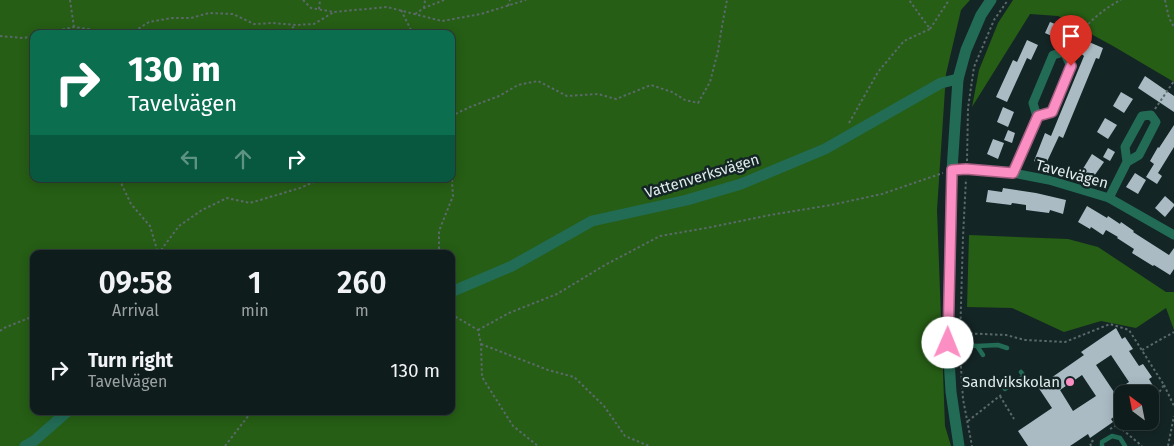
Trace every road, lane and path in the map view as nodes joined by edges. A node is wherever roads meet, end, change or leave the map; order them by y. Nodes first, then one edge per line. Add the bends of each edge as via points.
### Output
1 (70, 0) edge
2 (303, 0) edge
3 (320, 0) edge
4 (425, 0) edge
5 (444, 0) edge
6 (510, 0) edge
7 (526, 0) edge
8 (727, 0) edge
9 (909, 0) edge
10 (950, 0) edge
11 (991, 0) edge
12 (1008, 0) edge
13 (1121, 0) edge
14 (1165, 0) edge
15 (508, 6) junction
16 (424, 8) junction
17 (318, 9) junction
18 (401, 10) junction
19 (334, 12) junction
20 (415, 14) junction
21 (296, 25) junction
22 (74, 27) junction
23 (1174, 27) edge
24 (930, 29) junction
25 (61, 30) edge
26 (76, 30) edge
27 (89, 30) edge
28 (137, 30) edge
29 (289, 30) edge
30 (411, 30) edge
31 (0, 36) edge
32 (30, 37) edge
33 (1064, 52) junction
34 (958, 79) junction
35 (1174, 81) edge
36 (455, 114) edge
37 (1151, 115) junction
38 (1038, 116) junction
39 (848, 137) junction
40 (1127, 162) junction
41 (966, 169) junction
42 (952, 170) junction
43 (1013, 173) junction
44 (121, 182) edge
45 (314, 182) edge
46 (452, 182) edge
47 (1109, 198) junction
48 (1174, 236) edge
49 (157, 250) edge
50 (161, 250) edge
51 (440, 250) edge
52 (455, 290) edge
53 (455, 316) edge
54 (30, 318) edge
55 (478, 330) junction
56 (0, 331) edge
57 (1174, 332) edge
58 (960, 333) junction
59 (481, 344) junction
60 (954, 344) junction
61 (977, 346) junction
62 (1006, 348) dead end
63 (1142, 350) junction
64 (983, 355) dead end
65 (1022, 372) dead end
66 (1164, 385) junction
67 (1003, 387) joint
68 (1159, 392) edge
69 (1000, 396) junction
70 (1174, 406) edge
71 (64, 415) edge
72 (249, 415) edge
73 (1174, 416) edge
74 (1014, 419) dead end
75 (968, 422) junction
76 (25, 446) edge
77 (225, 446) edge
78 (538, 446) edge
79 (649, 446) edge
80 (959, 446) edge
81 (972, 446) edge
82 (1102, 446) edge
83 (1125, 446) edge
84 (1168, 446) edge

1 - 22 path
2 - 17 path via 311,8
3 - 17 path
4 - 16 path
5 - 16 path
6 - 15 path
7 - 15 path
8 - 36 path via 710,82 698,103 651,85 616,99 598,94 567,96 538,81 518,86
9 - 24 path
10 - 24 path
11 - 34 street via 966,50
12 - 41 path via 994,20 974,67 968,108
13 - 33 path via 1107,7
14 - 23 path via 1168,18
15 - 20 path via 442,21
16 - 20 path
17 - 19 path
18 - 19 path via 387,7
18 - 20 path
18 - 30 path
19 - 21 path via 314,24
21 - 28 path via 254,24 233,14 208,13 150,22
21 - 29 path
22 - 25 path
22 - 26 path
22 - 27 path
24 - 39 path via 904,41 878,72 845,130
31 - 32 path
33 - 38 street via 1053,55 1033,103
33 - 38 street via 1071,66 1052,112
34 - 39 street, Vattenverksvägen via 941,84
34 - 42 street
35 - 37 path
37 - 40 street via 1142,116 1125,148
37 - 40 street via 1156,122 1139,155
38 - 43 street
39 - 52 street, Vattenverksvägen via 741,184 687,200 592,221 512,266
40 - 47 street
41 - 42 street, Tavelvägen
41 - 43 street, Tavelvägen
41 - 58 path
42 - 55 path via 882,194 660,236 557,294 509,313
42 - 60 street
43 - 47 street, Tavelvägen
44 - 49 path via 131,204 150,226
45 - 50 path via 250,203 227,198 179,226
46 - 51 path via 453,196 439,231
47 - 48 street, Tavelvägen
53 - 55 path
54 - 56 path
55 - 59 path
57 - 63 path
58 - 60 path
58 - 63 path via 1065,342 1110,324 1129,330
59 - 78 path via 482,377 513,426
59 - 79 path via 574,377 604,406 625,436
60 - 61 lane
60 - 75 path
60 - 80 street via 951,392
61 - 62 lane
61 - 64 lane
63 - 66 path
65 - 67 lane via 1024,376
66 - 68 path
66 - 70 path
67 - 69 path
69 - 74 path
69 - 75 path
71 - 76 street via 34,442
72 - 77 path
73 - 84 path
75 - 81 path
82 - 83 lane via 1102,442 1112,436 1120,438

